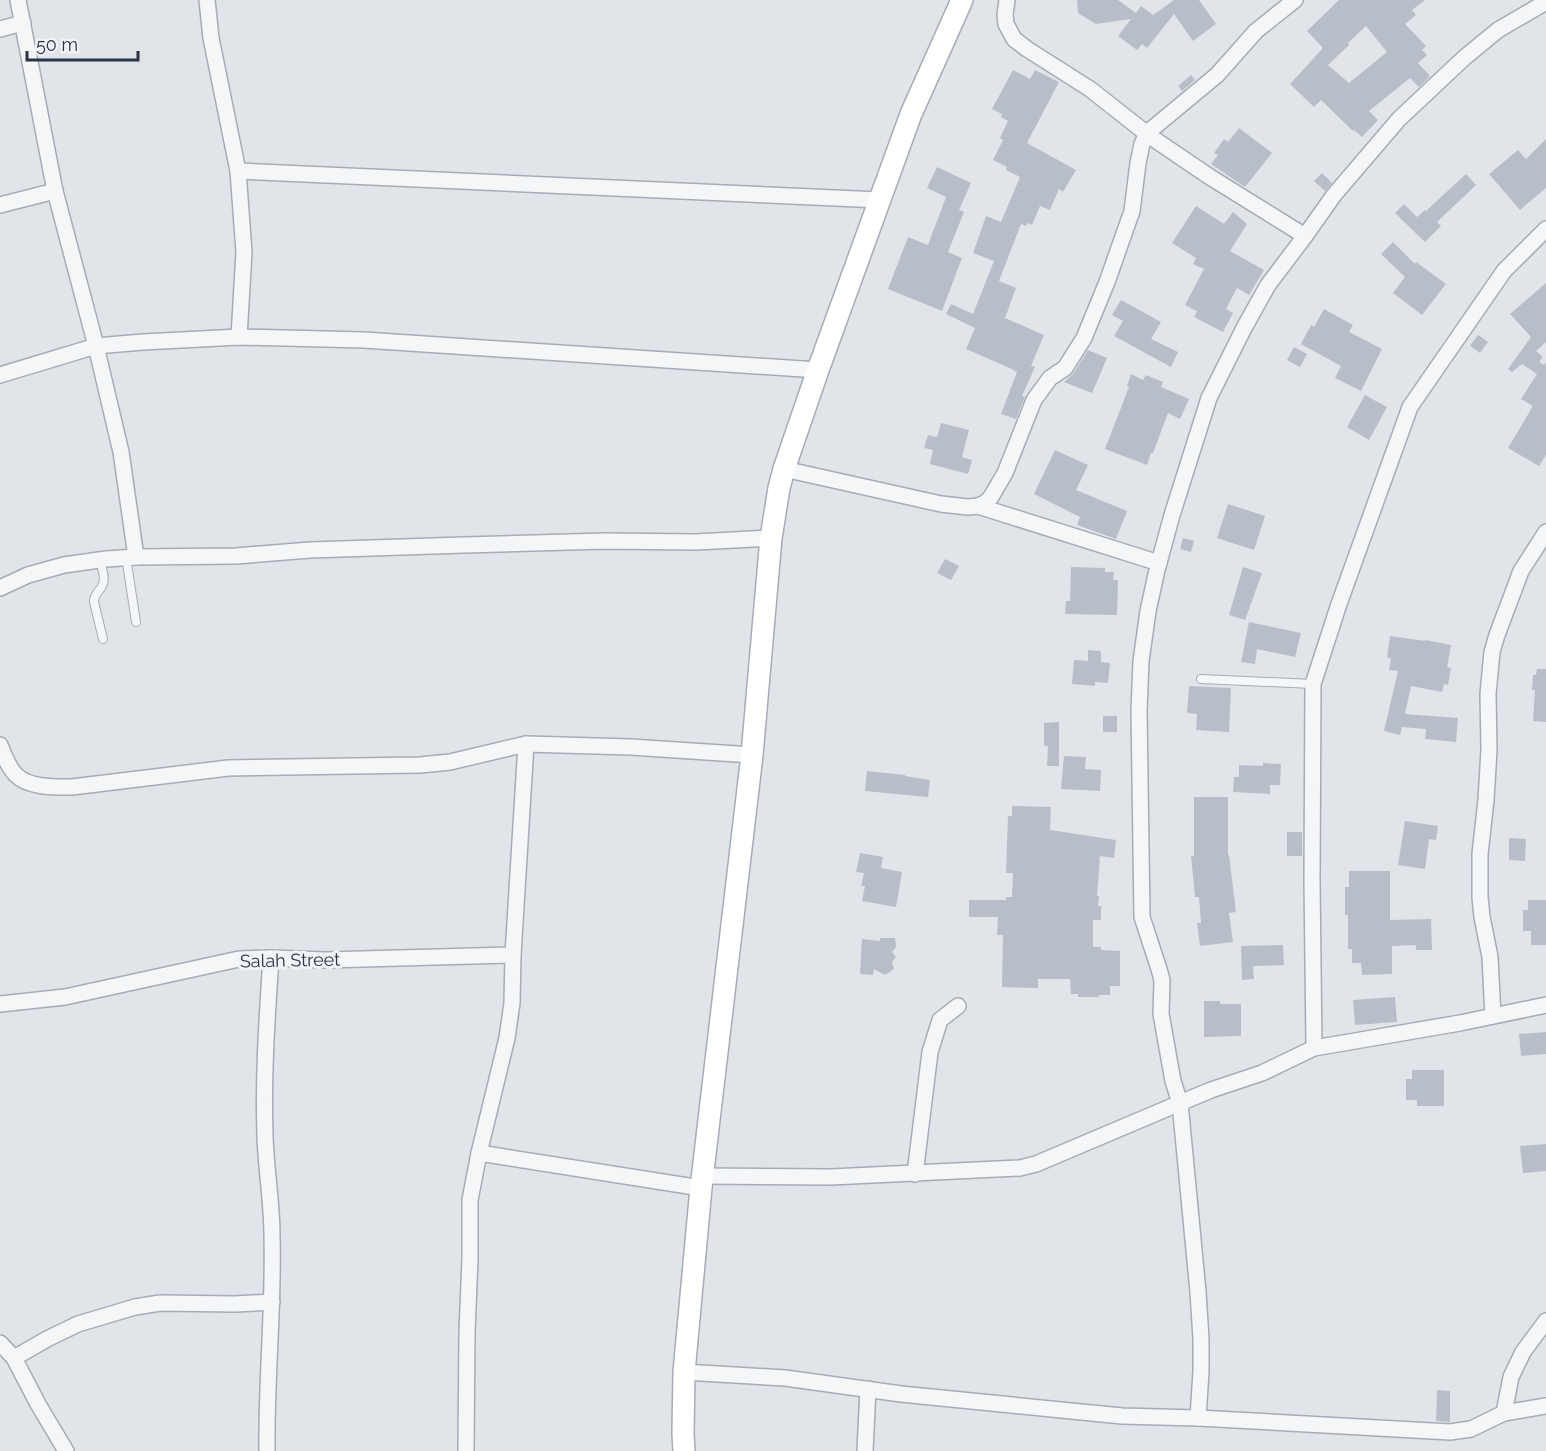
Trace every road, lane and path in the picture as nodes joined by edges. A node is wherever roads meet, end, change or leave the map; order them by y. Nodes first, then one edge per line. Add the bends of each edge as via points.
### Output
1 (18, 0) edge
2 (207, 0) edge
3 (962, 0) edge
4 (1007, 0) edge
5 (1295, 0) edge
6 (1546, 2) edge
7 (23, 23) junction
8 (0, 29) edge
9 (1147, 133) junction
10 (238, 171) junction
11 (55, 191) junction
12 (879, 200) junction
13 (0, 205) edge
14 (1546, 229) edge
15 (1305, 236) junction
16 (239, 337) junction
17 (96, 346) junction
18 (818, 370) junction
19 (0, 375) edge
20 (784, 469) junction
21 (978, 506) junction
22 (1546, 532) edge
23 (771, 537) junction
24 (131, 557) junction
25 (100, 560) junction
26 (1159, 563) junction
27 (0, 588) edge
28 (136, 622) dead end
29 (103, 639) dead end
30 (1201, 679) dead end
31 (1313, 684) junction
32 (526, 744) junction
33 (0, 745) edge
34 (752, 755) junction
35 (513, 955) junction
36 (271, 958) junction
37 (0, 1004) edge
38 (1546, 1005) edge
39 (958, 1006) dead end
40 (1493, 1016) junction
41 (1314, 1048) junction
42 (1180, 1103) junction
43 (479, 1153) junction
44 (915, 1174) junction
45 (701, 1182) junction
46 (272, 1302) junction
47 (1546, 1321) edge
48 (0, 1343) edge
49 (14, 1358) junction
50 (684, 1372) junction
51 (868, 1389) junction
52 (1546, 1406) edge
53 (1504, 1413) junction
54 (1198, 1418) junction
55 (66, 1451) edge
56 (267, 1451) edge
57 (466, 1451) edge
58 (684, 1451) edge
59 (865, 1451) edge

1 - 7 street
2 - 10 street via 211,39
3 - 12 street via 911,114
4 - 9 street via 1006,24 1014,39 1090,89
5 - 9 street via 1256,31 1216,75
6 - 15 street via 1498,30 1399,119 1334,195
7 - 8 street
7 - 11 street
9 - 15 street
9 - 21 street via 1138,163 1132,211 1093,320 1065,368 1050,378 1034,400 1005,473 991,496
10 - 12 street
10 - 16 street via 244,252
11 - 13 street
11 - 17 street
12 - 18 street
14 - 31 street via 1504,271 1410,407
15 - 26 street via 1268,285 1209,398
16 - 17 street
16 - 18 street via 364,340
17 - 19 street
17 - 24 street via 121,452
18 - 20 street
20 - 21 street via 930,502
20 - 23 street
21 - 26 street
22 - 40 street via 1521,571 1492,652 1480,897 1490,957
23 - 24 street
23 - 34 street
24 - 25 street
24 - 28 lane
25 - 27 street via 28,575
25 - 29 lane via 104,580 94,602
26 - 42 street via 1141,661 1142,917 1162,980 1161,1014
30 - 31 lane
31 - 41 street
32 - 33 street via 420,765 228,768 51,788 16,776
32 - 34 street
32 - 35 street
34 - 45 street
35 - 36 street, Salah Street
35 - 43 street via 507,1038
36 - 37 street, Salah Street via 239,959 65,997
36 - 46 street via 265,1126 273,1234
38 - 40 street
39 - 44 street via 940,1020 930,1052
40 - 41 street
41 - 42 street via 1262,1073
42 - 44 street via 1036,1164
42 - 54 street via 1201,1339
43 - 45 street
43 - 57 street via 470,1200
44 - 45 street
45 - 50 street
46 - 49 street via 160,1303 135,1307 78,1324
46 - 56 street
47 - 53 street via 1523,1352 1511,1377
48 - 49 street
49 - 55 street
50 - 51 street via 784,1378
50 - 58 street
51 - 54 street via 1122,1416
51 - 59 street
52 - 53 street
53 - 54 street via 1471,1429 1450,1432

